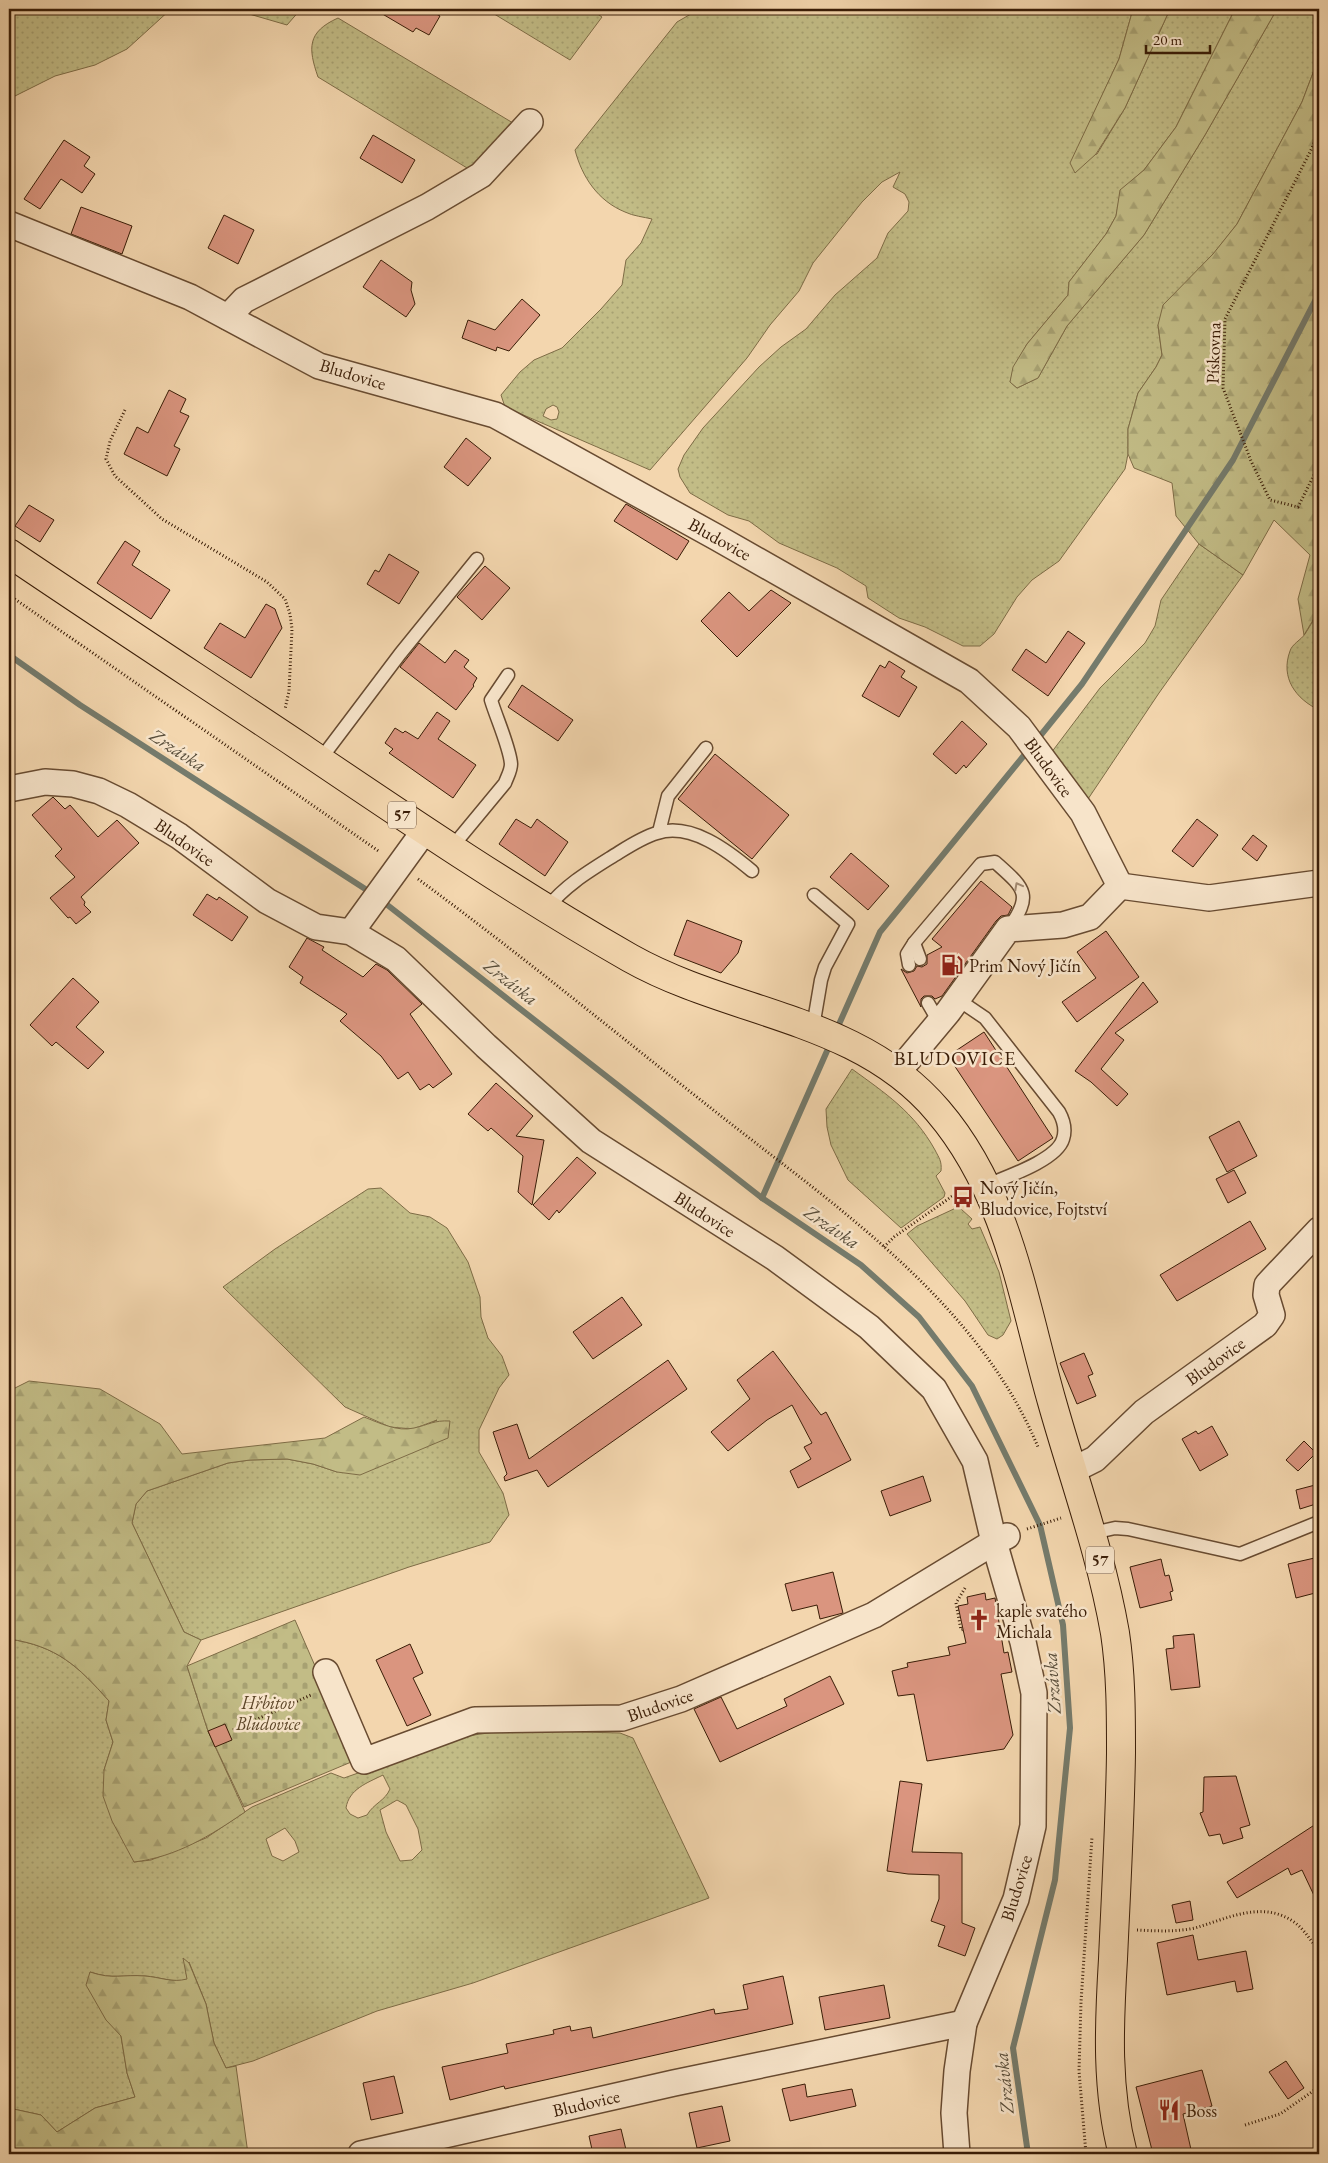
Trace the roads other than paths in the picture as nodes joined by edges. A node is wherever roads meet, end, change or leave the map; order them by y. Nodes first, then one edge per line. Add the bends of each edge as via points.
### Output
1 (530, 122) dead end
2 (9, 224) edge
3 (228, 317) junction
4 (9, 553) edge
5 (477, 559) dead end
6 (508, 675) dead end
7 (706, 748) dead end
8 (320, 760) junction
9 (9, 789) edge
10 (424, 830) junction
11 (659, 832) junction
12 (452, 847) junction
13 (752, 871) dead end
14 (1319, 883) edge
15 (1120, 886) junction
16 (814, 895) dead end
17 (547, 908) junction
18 (355, 925) junction
19 (1008, 929) junction
20 (914, 962) dead end
21 (942, 1006) junction
22 (816, 1028) junction
23 (897, 1073) junction
24 (986, 1185) junction
25 (1319, 1230) edge
26 (1073, 1470) junction
27 (1319, 1522) edge
28 (1093, 1534) junction
29 (1002, 1539) junction
30 (329, 1679) road end
31 (964, 2023) junction
32 (377, 2153) edge
33 (957, 2154) edge
34 (1123, 2154) edge

1 - 3 street via 481,175 427,207 244,300
2 - 3 street, Bludovice via 190,297
3 - 15 street, Bludovice via 319,366 495,415 969,681 1019,727 1083,812
4 - 8 main road, 57
5 - 8 lane
6 - 12 lane via 491,700 511,764 509,772 504,783
7 - 11 lane via 668,796
8 - 10 main road, 57
9 - 18 street, Bludovice via 45,782 73,784 99,791 128,804 179,836 267,901 316,927
10 - 12 main road, 57
10 - 18 street
11 - 13 lane via 691,834 715,844
11 - 17 lane via 583,874
12 - 17 main road, 57
14 - 15 street via 1208,898
15 - 19 street via 1090,917 1063,925
16 - 22 lane via 848,924 821,980
17 - 22 main road, 57 via 669,978
18 - 29 street, Bludovice via 396,959 591,1141 775,1258 869,1327 902,1358 934,1389 975,1461
19 -> 20 lane via 1020,913 1024,899 1019,883 995,862 981,864 914,943
19 - 21 street
21 - 23 street
21 - 24 lane via 985,1018 1060,1112 1064,1126 1063,1140 1056,1150 1032,1165
22 - 23 main road, 57 via 868,1052
23 - 24 main road, 57 via 930,1101 950,1125
24 - 26 main road, 57 via 1017,1268 1051,1401
25 - 26 street, Bludovice via 1270,1282 1266,1294 1272,1315 1265,1325 1144,1412 1095,1459
26 - 28 main road, 57
27 - 28 lane via 1240,1554 1128,1529 1115,1528
28 - 34 main road, 57 via 1119,1666 1120,1784 1110,2079
29 - 30 street, Bludovice via 874,1615 681,1699 622,1718 475,1720 364,1761
29 - 31 street, Bludovice via 1034,1693 1034,1826 1016,1899
31 - 32 street, Bludovice via 674,2083
31 - 33 street, Bludovice via 954,2113

